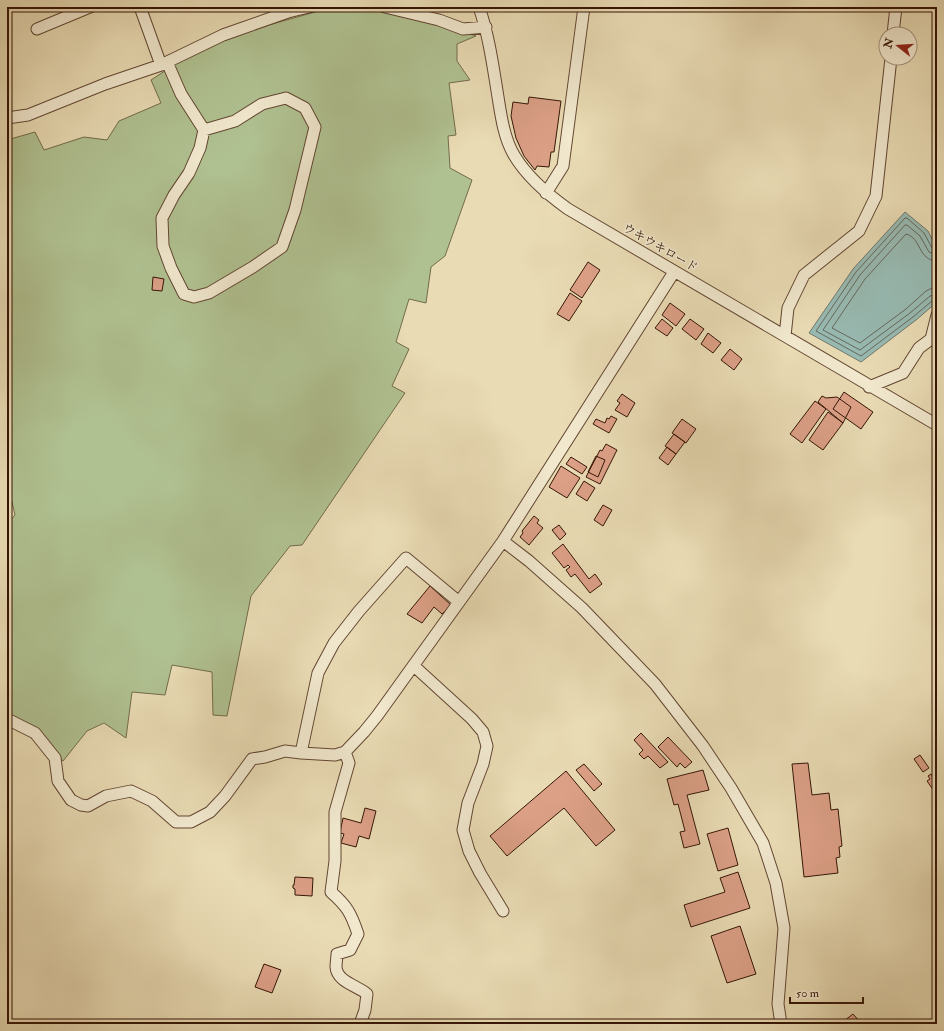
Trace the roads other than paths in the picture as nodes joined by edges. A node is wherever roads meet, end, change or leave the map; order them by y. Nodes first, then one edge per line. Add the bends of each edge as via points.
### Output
1 (90, 7) edge
2 (140, 7) edge
3 (309, 7) edge
4 (385, 7) edge
5 (479, 7) edge
6 (584, 7) edge
7 (896, 7) edge
8 (894, 26) edge
9 (486, 27) junction
10 (37, 28) dead end
11 (164, 63) junction
12 (890, 66) edge
13 (7, 118) edge
14 (204, 130) junction
15 (546, 193) junction
16 (674, 272) junction
17 (937, 315) edge
18 (785, 336) junction
19 (870, 387) junction
20 (937, 425) edge
21 (503, 541) junction
22 (459, 602) junction
23 (414, 666) junction
24 (7, 718) edge
25 (345, 752) junction
26 (301, 753) junction
27 (503, 911) dead end
28 (360, 1024) edge
29 (781, 1024) edge

1 - 10 street
2 - 11 street
3 - 11 street via 223,35
4 - 9 street via 463,28
5 - 9 street, ウキウキロード
6 - 15 street via 563,166
7 - 8 street
9 - 15 street, ウキウキロード via 507,140 515,156
11 - 13 street via 28,116
11 - 14 street
12 - 18 street via 876,196 859,231 804,275 788,308
14 - 14 street via 235,121 262,104 286,98 305,108 315,127 295,210 282,247 209,293 194,297 184,294 171,268 163,246 162,218 189,174 200,148
15 - 16 street, ウキウキロード via 568,209
16 - 18 street, ウキウキロード
16 - 21 street
17 - 19 street via 931,339 919,348 903,373
18 - 19 street, ウキウキロード
19 - 20 street, ウキウキロード
21 - 22 street
21 - 29 street via 582,608 655,684 703,746 760,837 776,883 784,928 778,1004
22 - 23 street
22 - 26 street via 406,558 334,643 318,672
23 - 25 street via 378,716
23 - 27 street via 483,732 488,746 468,803 463,830 469,851
24 - 26 street via 35,733 55,758 58,780 71,800 81,806 88,806 106,796 131,791 152,801 176,822 192,822 210,812 252,759 285,751
25 - 26 street via 335,755
25 - 28 street via 349,763 335,812 336,861 331,892 343,903 352,917 358,934 350,950 337,954 336,969 343,980 367,994

